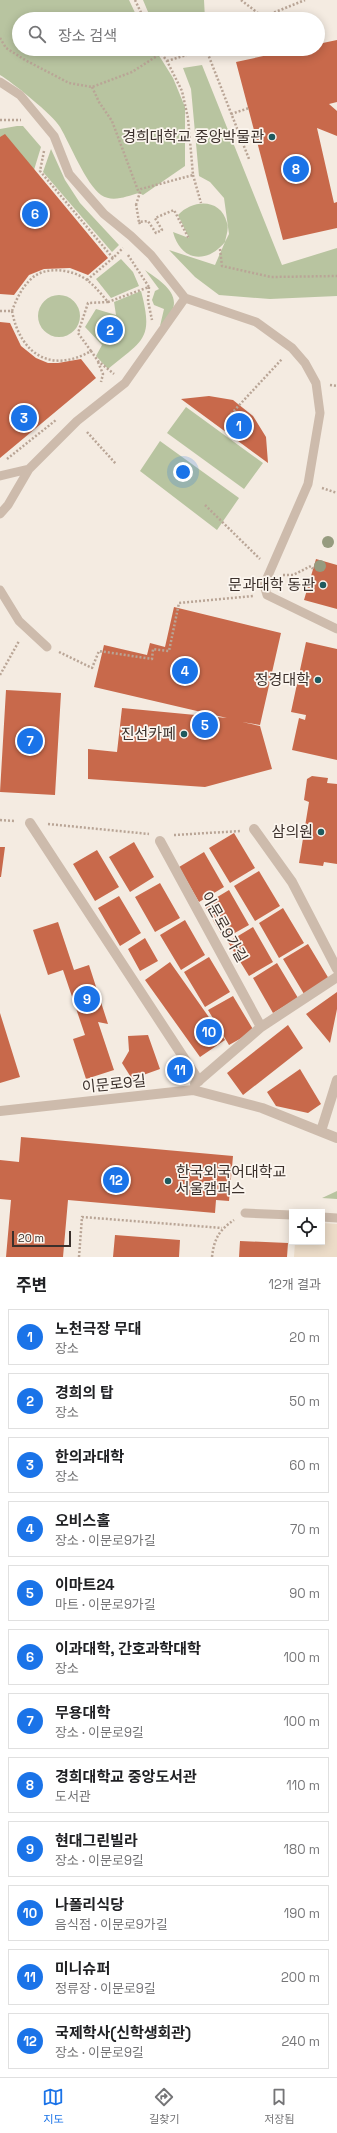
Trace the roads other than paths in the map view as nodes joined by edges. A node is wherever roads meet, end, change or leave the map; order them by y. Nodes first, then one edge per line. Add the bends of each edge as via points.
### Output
1 (0, 82) edge
2 (185, 298) junction
3 (29, 469) junction
4 (0, 476) edge
5 (0, 514) edge
6 (0, 590) edge
7 (337, 629) edge
8 (47, 647) road end
9 (30, 822) road end
10 (254, 829) road end
11 (157, 838) road end
12 (337, 969) edge
13 (337, 977) edge
14 (261, 1027) junction
15 (337, 1080) edge
16 (199, 1081) junction
17 (187, 1090) junction
18 (0, 1112) edge
19 (321, 1130) junction
20 (337, 1138) edge
21 (245, 1213) road end
22 (289, 1215) edge
23 (325, 1217) edge
24 (337, 1218) edge

1 - 2 lane via 20,95 54,136 69,174 104,214 151,255
2 - 3 lane via 125,383 77,421
2 - 7 lane via 256,322 292,348 306,363 316,382 320,413 308,484 264,585 267,595
3 - 4 lane
3 - 5 lane via 8,506
6 - 8 lane via 19,621
9 - 16 street
10 - 12 street via 292,882
11 - 14 street, 이문로9가길
13 - 14 street
14 - 16 street
15 - 19 street
16 - 17 street
17 - 18 street, 이문로9길
17 - 19 street, 이문로9길 via 262,1108
19 - 20 street, 이문로9길
21 - 22 lane
23 - 24 lane

